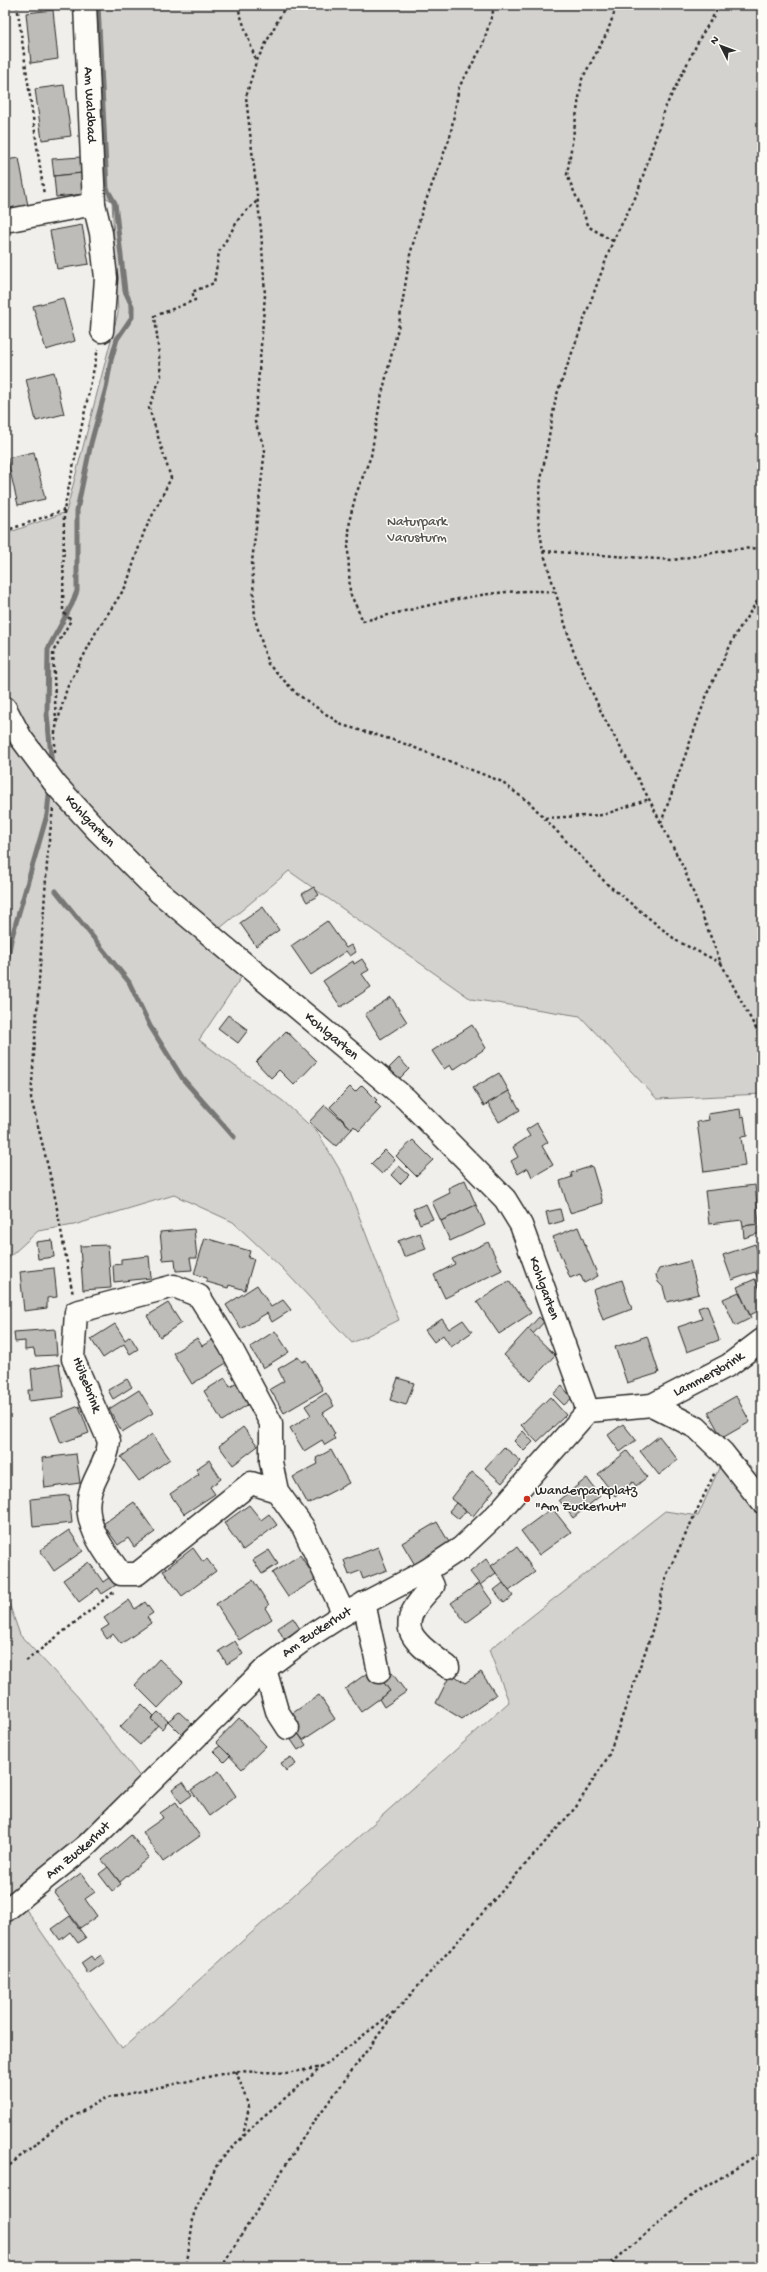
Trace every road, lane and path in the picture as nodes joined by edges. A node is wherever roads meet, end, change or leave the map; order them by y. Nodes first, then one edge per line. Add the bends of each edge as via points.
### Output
1 (17, 5) edge
2 (85, 5) edge
3 (237, 5) edge
4 (286, 5) edge
5 (495, 5) edge
6 (617, 5) edge
7 (720, 5) edge
8 (256, 62) junction
9 (258, 201) junction
10 (94, 204) junction
11 (46, 212) junction
12 (5, 220) edge
13 (613, 241) junction
14 (102, 331) joint
15 (64, 510) junction
16 (5, 531) edge
17 (762, 548) edge
18 (543, 551) junction
19 (556, 592) junction
20 (762, 594) edge
21 (5, 708) edge
22 (56, 726) junction
23 (55, 755) dead end
24 (56, 786) junction
25 (649, 799) junction
26 (544, 818) junction
27 (661, 823) junction
28 (721, 963) junction
29 (762, 1027) edge
30 (756, 1028) junction
31 (762, 1040) edge
32 (76, 1312) junction
33 (762, 1340) edge
34 (652, 1405) junction
35 (588, 1411) junction
36 (723, 1453) junction
37 (277, 1491) junction
38 (762, 1502) edge
39 (426, 1571) junction
40 (137, 1574) junction
41 (364, 1603) junction
42 (344, 1614) junction
43 (26, 1661) dead end
44 (448, 1667) dead end
45 (265, 1669) junction
46 (379, 1672) dead end
47 (288, 1728) dead end
48 (5, 1911) edge
49 (397, 2010) junction
50 (322, 2067) junction
51 (236, 2071) junction
52 (243, 2137) junction
53 (762, 2152) edge
54 (5, 2169) edge
55 (181, 2267) edge
56 (220, 2267) edge
57 (607, 2267) edge

1 - 11 path
2 - 10 street, Am Waldbad
3 - 8 path
4 - 8 path
5 - 19 path via 482,46 459,87 450,138 422,211 410,255 399,324 380,402 371,456 356,494 350,518 350,593 363,621 452,600 519,590
6 - 13 path via 607,32 582,79 567,175 589,227
7 - 13 path via 700,38 666,106 637,194
8 - 9 path via 246,97
9 - 22 path via 240,217 219,252 214,283 192,292 195,300 155,316 161,376 149,408 171,478 144,532 126,586 96,632 67,688
9 - 26 path via 264,295 255,422 265,448 252,562 255,619 268,664 297,694 342,725 400,742 500,781 530,803
10 - 11 street
10 - 14 street, Am Waldbad via 101,233 106,278
11 - 12 street
13 - 18 path via 556,397 540,480 538,518
14 - 15 path
15 - 16 path
15 - 22 path via 63,612 72,620 53,652
17 - 18 path via 735,549 673,560
18 - 19 path
19 - 25 path via 573,650 603,716
20 - 27 path via 737,632 708,689
21 - 24 street, Kohlgarten via 21,738
22 - 23 path
24 - 32 path via 48,849 31,1098 53,1188
24 - 35 street, Kohlgarten via 159,892 406,1098 505,1199 521,1225
25 - 26 path via 603,815
25 - 27 path
26 - 28 path via 613,889 677,941
27 - 28 path via 684,869
28 - 30 path
29 - 30 path
30 - 31 path
32 - 37 street via 174,1286 199,1296 230,1346 271,1423 271,1462
32 - 40 street, Hülsebrink via 73,1359 109,1442 108,1453 90,1494 90,1517 98,1542 121,1574
33 - 34 street, Lammersbrink via 729,1365
34 - 35 street
34 - 36 street via 697,1428
35 - 39 street, Am Zuckerhut via 497,1514 461,1548
36 - 38 street
36 - 49 path via 667,1574 650,1638 608,1757 576,1807
37 - 40 street via 251,1483
37 - 42 street via 302,1527
39 - 41 street, Am Zuckerhut
39 - 44 street via 433,1586 413,1609 408,1621 409,1629 416,1642
40 - 43 path
41 - 42 street, Am Zuckerhut
41 - 46 street
42 - 45 street, Am Zuckerhut
45 - 47 street via 277,1711
45 - 48 street, Am Zuckerhut via 87,1845
49 - 50 path
49 - 56 path via 310,2126
50 - 51 path via 286,2073
50 - 52 path via 259,2120
51 - 52 path via 250,2107
51 - 54 path via 103,2099 56,2127
52 - 55 path via 218,2163 194,2214 187,2262
53 - 57 path via 685,2200

